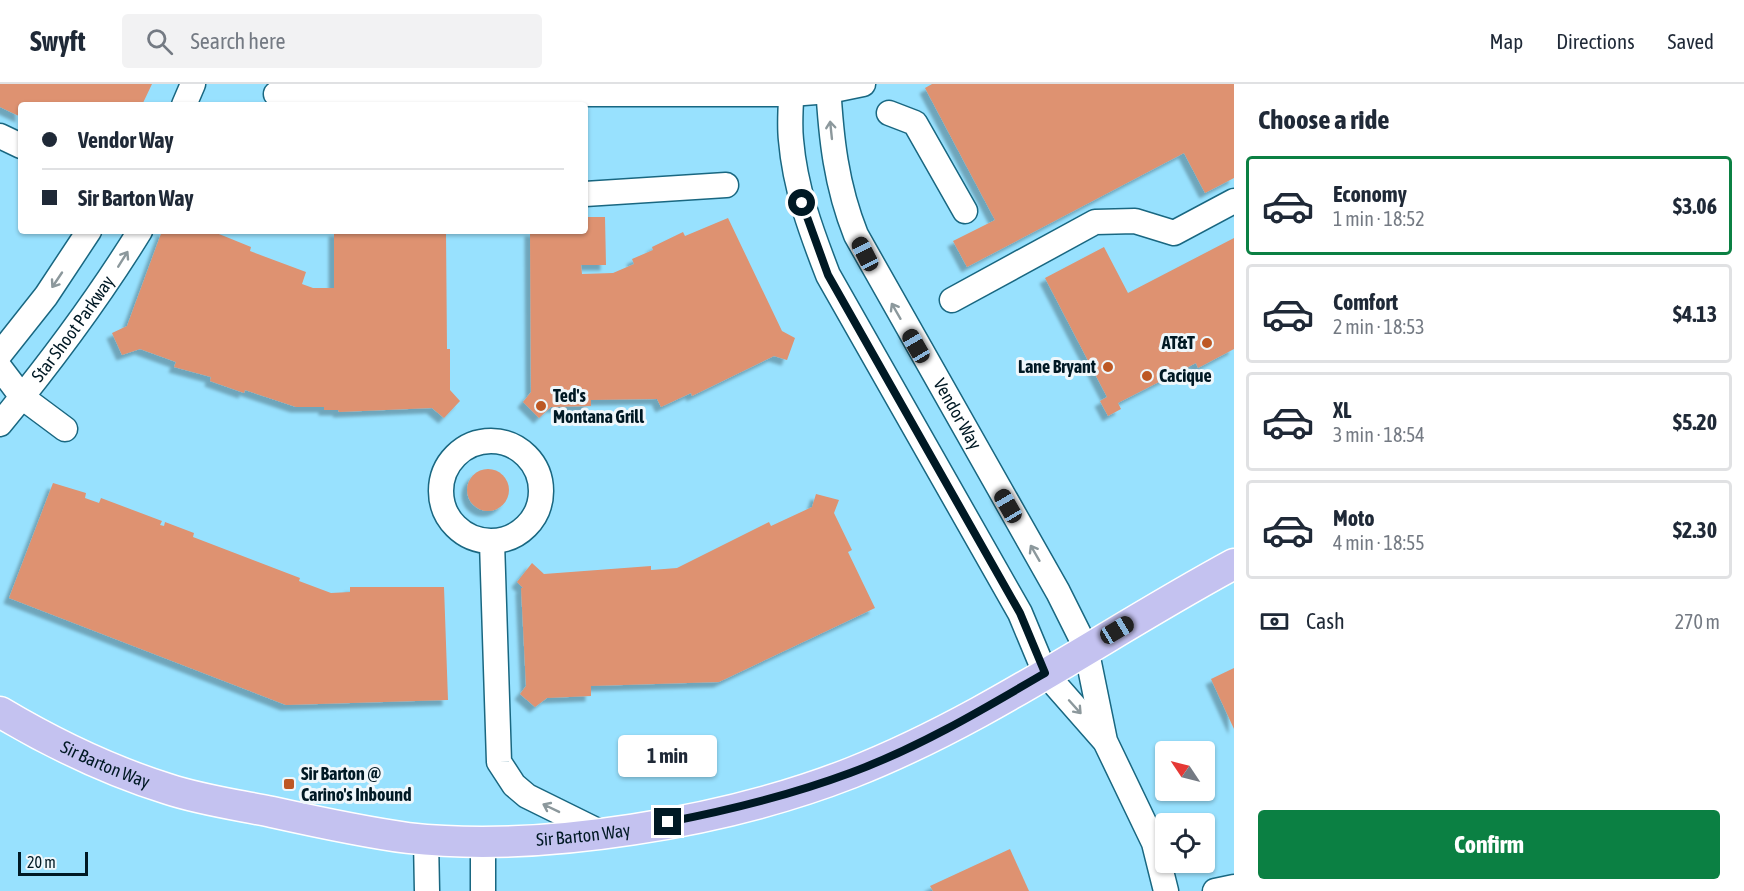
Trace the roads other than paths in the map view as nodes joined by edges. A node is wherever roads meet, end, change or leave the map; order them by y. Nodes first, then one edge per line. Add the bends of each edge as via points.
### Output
1 (193, 84) edge
2 (863, 84) edge
3 (829, 88) edge
4 (665, 89) edge
5 (792, 89) edge
6 (276, 94) dead end
7 (487, 95) edge
8 (185, 102) edge
9 (890, 113) dead end
10 (0, 136) edge
11 (18, 145) edge
12 (726, 185) dead end
13 (588, 194) edge
14 (1234, 201) edge
15 (965, 211) dead end
16 (87, 234) edge
17 (138, 234) edge
18 (952, 300) dead end
19 (0, 354) edge
20 (0, 368) edge
21 (22, 397) junction
22 (0, 424) edge
23 (65, 429) dead end
24 (492, 542) junction
25 (1234, 564) edge
26 (1086, 648) junction
27 (1045, 673) junction
28 (0, 712) edge
29 (1105, 741) junction
30 (604, 834) junction
31 (426, 839) junction
32 (483, 840) junction
33 (1234, 887) edge
34 (427, 891) edge
35 (483, 891) edge
36 (1166, 891) edge
37 (1215, 891) edge

1 - 8 street
2 - 3 street
3 - 5 street
26 -> 3 street, Vendor Way via 856,235 841,198
4 - 5 street
4 - 7 street
5 - 27 street, Vendor Way via 791,139 797,183 828,275 1020,613
6 - 7 street
9 - 15 street via 915,123
10 - 11 street
12 - 13 street
14 - 18 street via 1174,233 1135,221 1095,222
16 -> 19 street via 46,296
21 -> 17 street, Star Shoot Parkway via 101,294
20 - 21 street
21 - 22 street, Star Shoot Parkway
21 - 23 street
24 - 24 street via 511,537 527,526 541,498 541,482 536,468 518,448 482,441 459,451 449,462 440,492 442,507 460,532
30 -> 24 street via 527,796 514,785 499,762
25 - 26 main road, Sir Barton Way
26 - 27 main road, Sir Barton Way
26 - 29 street, Vendor Way
27 -> 29 street, Vendor Way
27 - 30 main road, Sir Barton Way via 960,722 850,773 733,810
28 - 31 main road, Sir Barton Way via 80,755 170,790 331,825
29 - 36 street, Vendor Way via 1154,843
30 - 32 main road, Sir Barton Way
31 - 32 main road, Sir Barton Way
31 - 34 street
32 - 35 street
33 - 37 street

